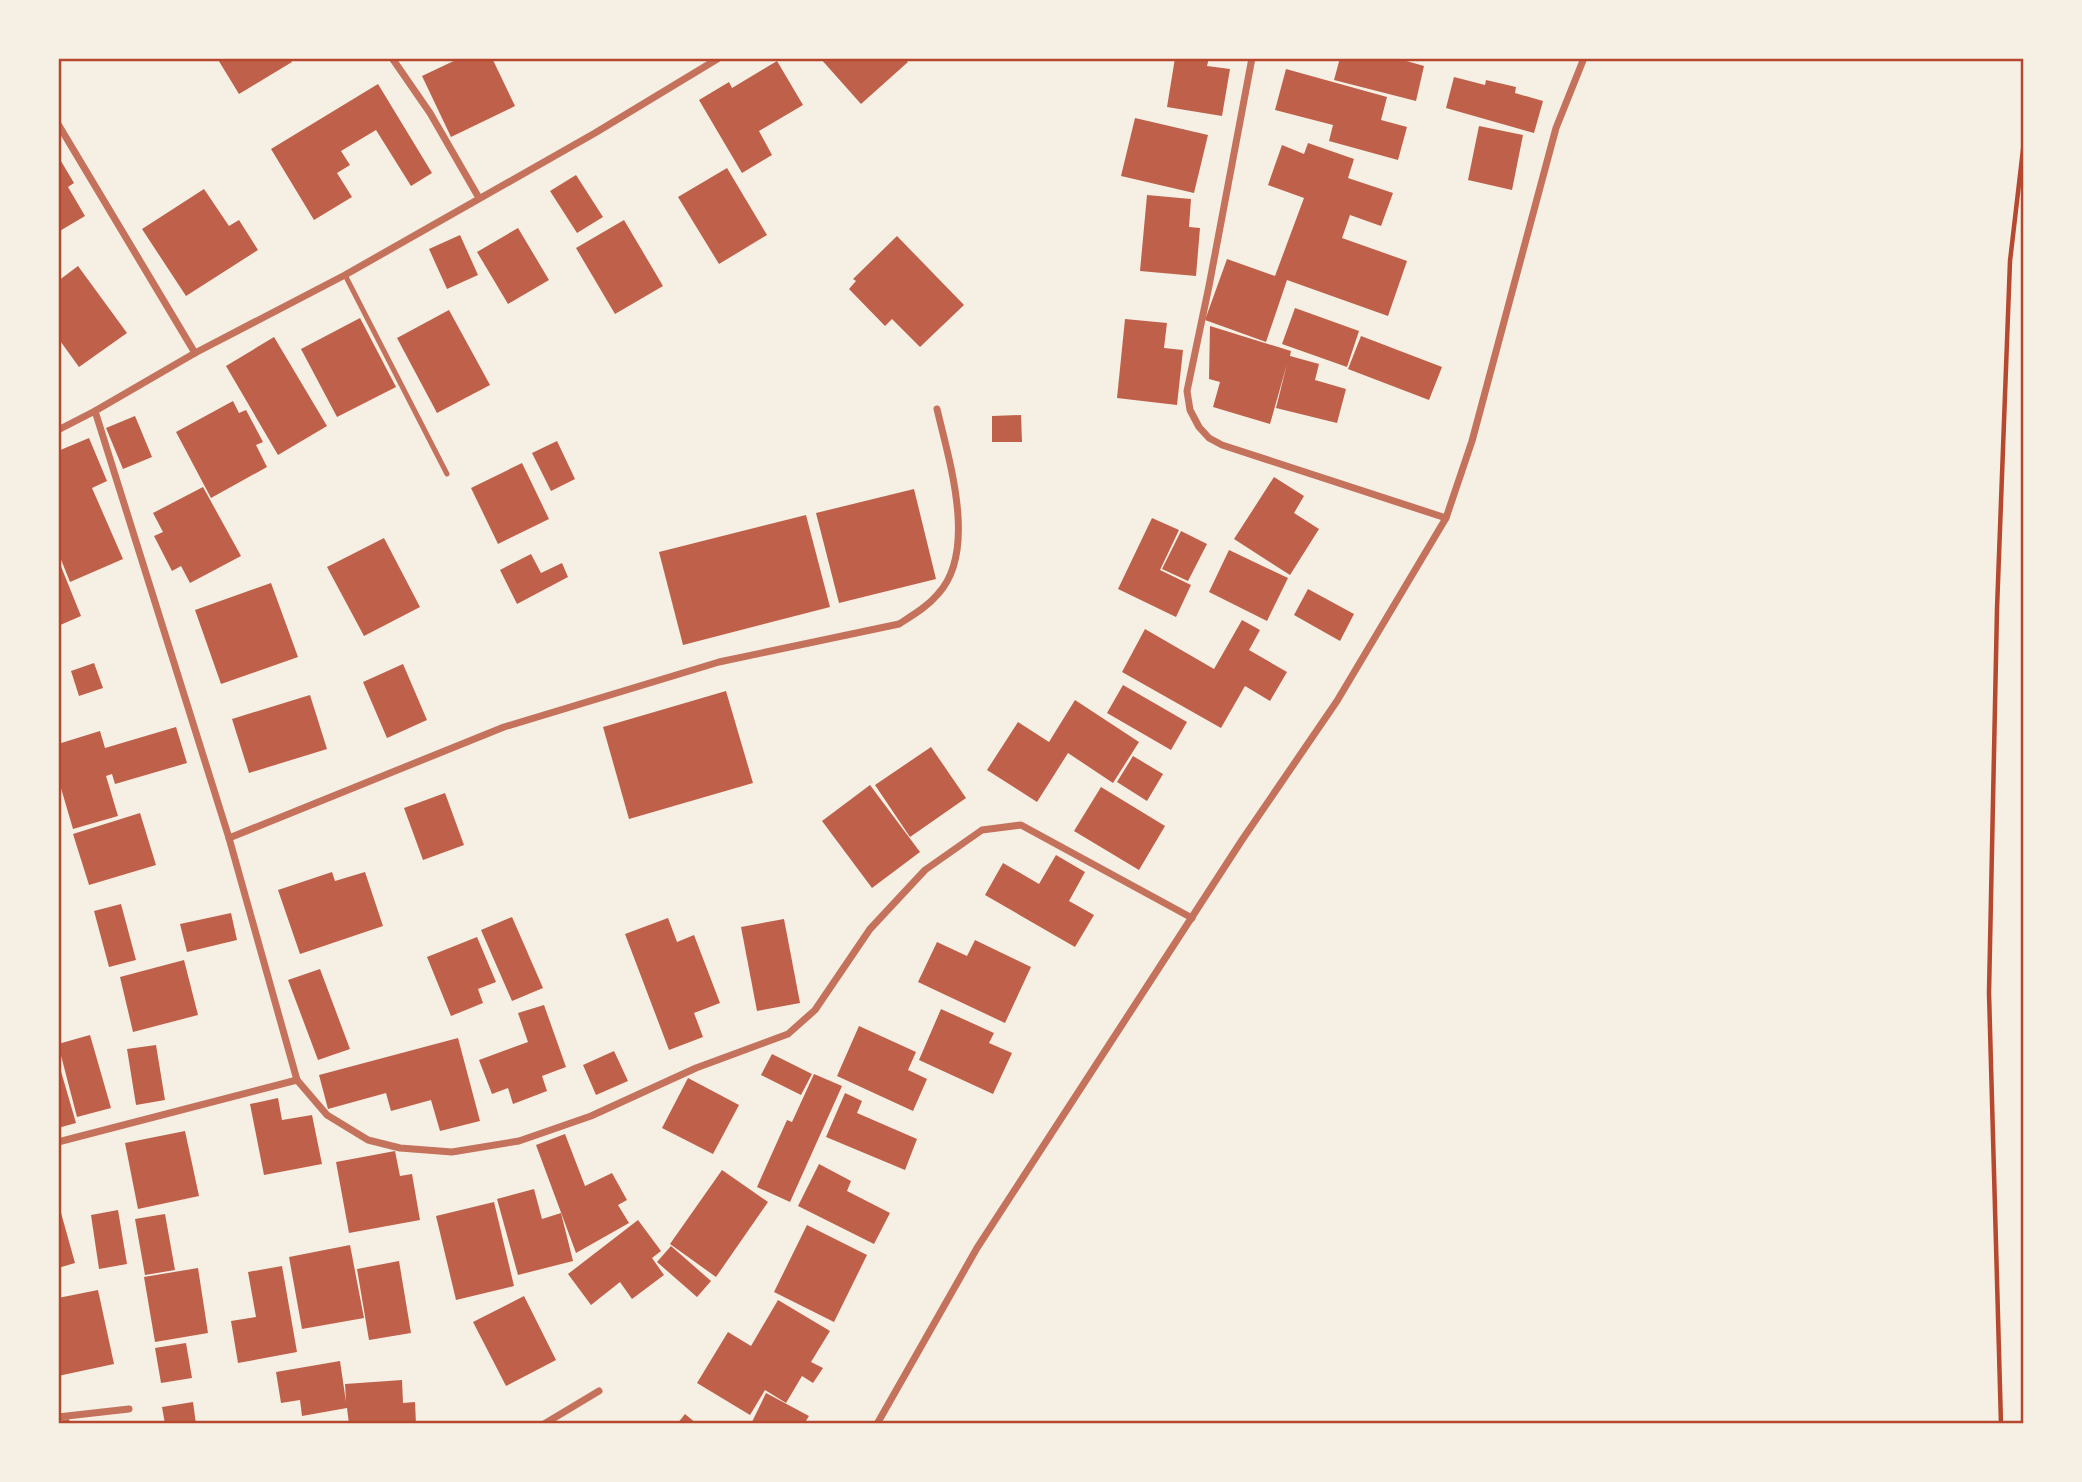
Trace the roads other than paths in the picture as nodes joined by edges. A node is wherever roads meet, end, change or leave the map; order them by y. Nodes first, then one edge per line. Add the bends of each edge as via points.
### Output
1 (392, 58) edge
2 (719, 58) edge
3 (1252, 58) edge
4 (1584, 58) edge
5 (58, 124) edge
6 (480, 198) junction
7 (345, 275) junction
8 (195, 353) junction
9 (937, 410) dead end
10 (95, 411) junction
11 (58, 430) edge
12 (446, 474) dead end
13 (1446, 518) junction
14 (229, 838) junction
15 (1192, 918) junction
16 (297, 1080) junction
17 (58, 1142) edge
18 (599, 1391) dead end
19 (129, 1409) dead end
20 (58, 1417) edge
21 (544, 1424) edge
22 (877, 1424) edge

1 - 6 street
2 - 6 street
3 - 13 street via 1187,391 1190,410 1209,438 1222,445
4 - 13 street via 1556,128 1472,441
5 - 8 street
6 - 7 street
7 - 8 street
7 - 12 lane
8 - 10 street
9 - 14 street via 953,475 959,525 957,560 940,593 899,624 719,662 504,727
10 - 11 street
10 - 14 street
13 - 15 street via 1337,701
14 - 16 street
15 - 16 street via 1021,825 982,830 925,870 870,929 815,1010 788,1034 696,1068 591,1116 519,1141 452,1152 400,1148 368,1140 327,1115
15 - 22 street via 977,1248
16 - 17 street
18 - 21 street
19 - 20 street

